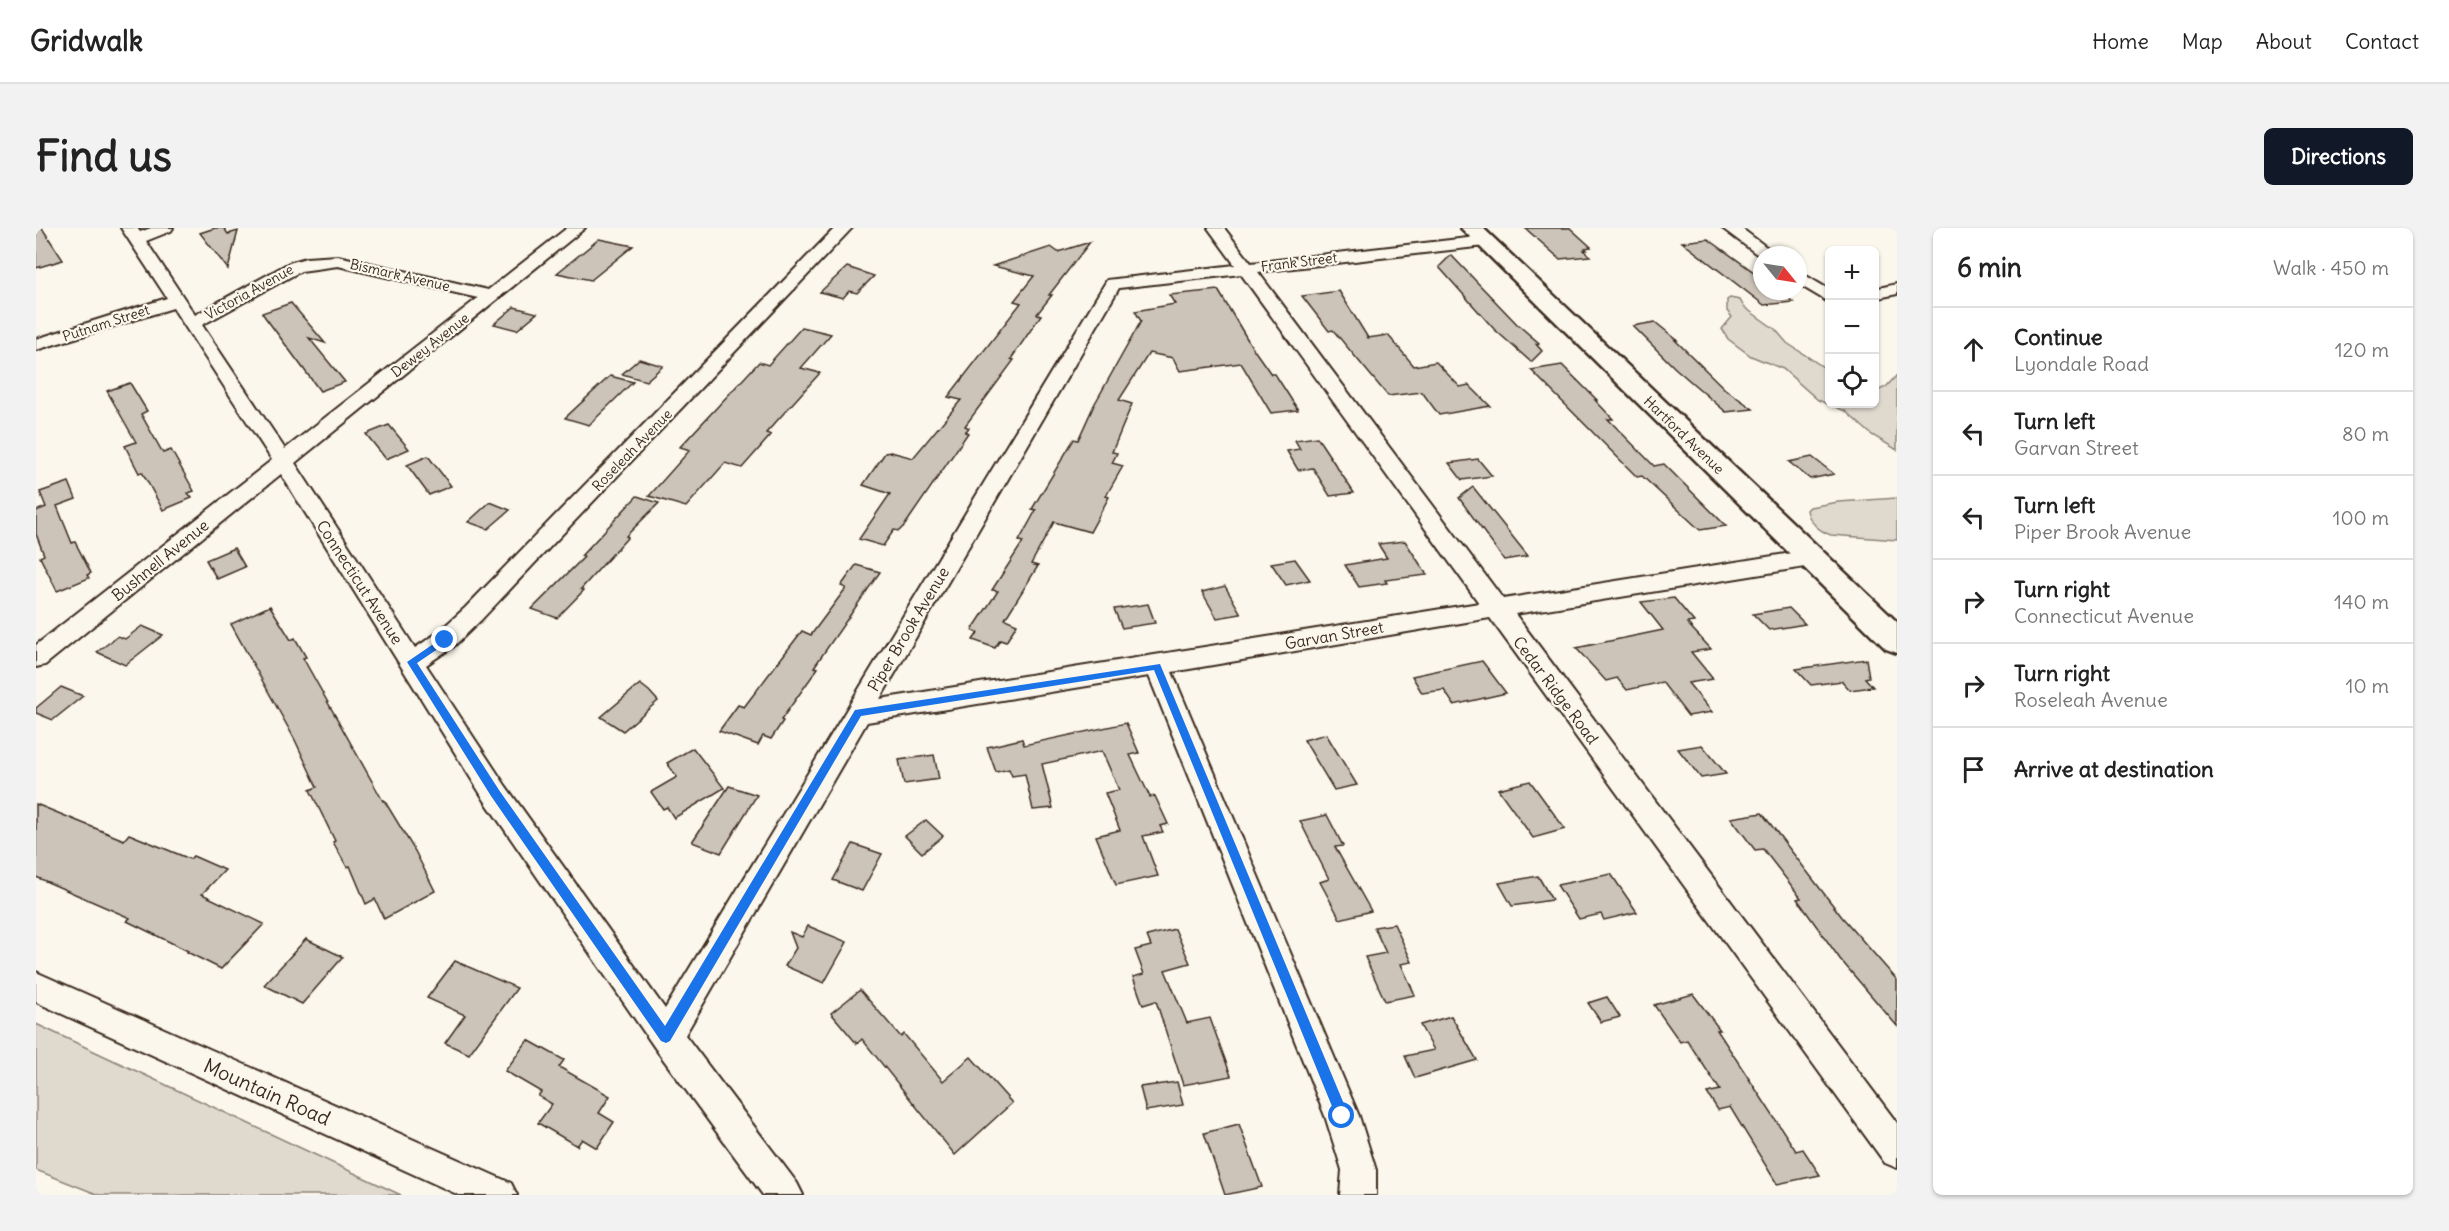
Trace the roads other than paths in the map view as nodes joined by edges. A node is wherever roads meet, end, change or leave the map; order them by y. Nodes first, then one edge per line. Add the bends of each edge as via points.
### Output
1 (165, 228) edge
2 (577, 228) edge
3 (844, 228) edge
4 (1216, 228) edge
5 (1731, 228) edge
6 (133, 233) edge
7 (1478, 235) edge
8 (1756, 246) edge
9 (306, 263) joint
10 (1246, 268) junction
11 (1807, 282) edge
12 (1113, 284) joint
13 (1897, 289) edge
14 (1879, 293) edge
15 (1825, 295) edge
16 (493, 296) junction
17 (176, 301) junction
18 (193, 323) junction
19 (36, 345) edge
20 (283, 461) junction
21 (1810, 558) junction
22 (1495, 608) junction
23 (1897, 641) edge
24 (36, 658) edge
25 (412, 662) junction
26 (1157, 666) junction
27 (858, 712) junction
28 (36, 987) edge
29 (666, 1037) junction
30 (1897, 1150) edge
31 (499, 1195) edge
32 (784, 1195) edge
33 (1358, 1195) edge

1 - 6 street
2 - 16 street, Dewey Avenue
3 - 25 street, Roseleah Avenue via 473,614 445,640
4 - 10 street, Cedar Ridge Road
5 - 8 street
6 - 17 street, Connecticut Avenue
7 - 10 street, Frank Street
7 - 21 main road, Hartford Avenue
9 - 16 street, Bismark Avenue via 338,261
9 - 18 street, Victoria Avenue
10 - 12 street, Frank Street
10 - 22 street, Cedar Ridge Road
11 - 15 street
12 - 27 street, Piper Brook Avenue
13 - 14 street
16 - 20 street, Dewey Avenue
17 - 18 street, Connecticut Avenue
17 - 19 street, Putnam Street
18 - 20 street, Connecticut Avenue
20 - 24 street, Bushnell Avenue
20 - 25 street, Connecticut Avenue
21 - 22 street, Garvan Street
21 - 23 main road, Hartford Avenue
22 - 26 street, Garvan Street
22 - 30 street, Cedar Ridge Road
25 - 29 street, Connecticut Avenue via 495,793
26 - 27 street, Garvan Street
26 - 33 street via 1342,1116 1359,1170
27 - 29 street, Piper Brook Avenue
28 - 31 street, Mountain Road
29 - 32 street, Connecticut Avenue

